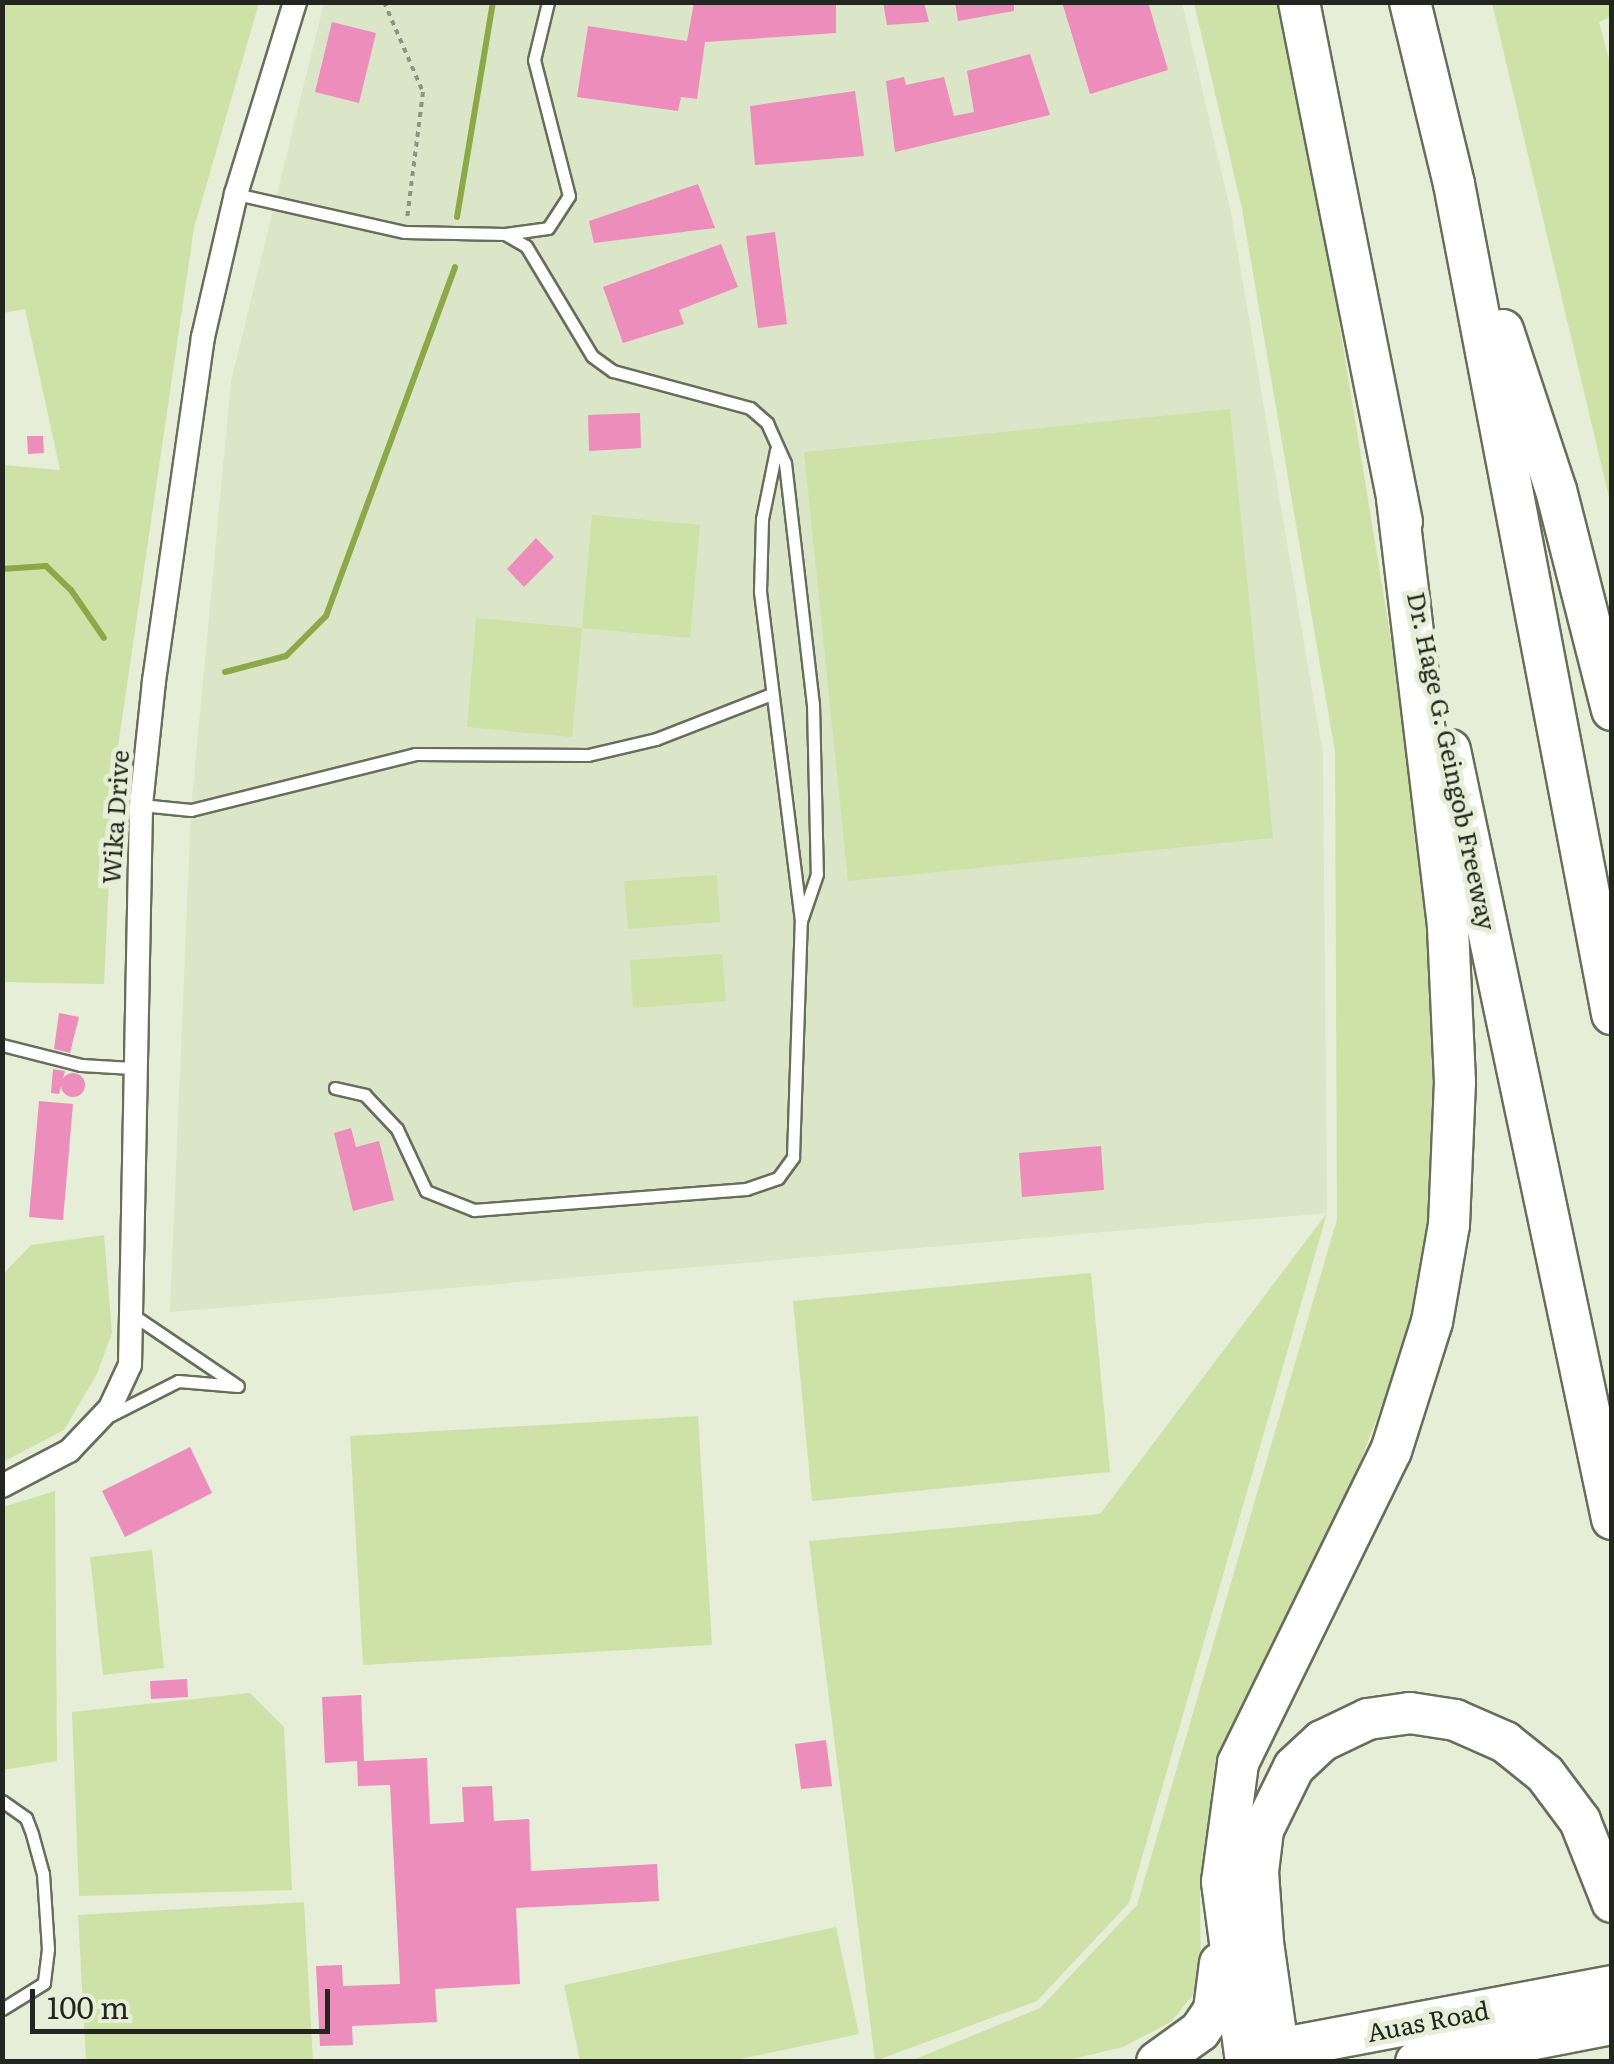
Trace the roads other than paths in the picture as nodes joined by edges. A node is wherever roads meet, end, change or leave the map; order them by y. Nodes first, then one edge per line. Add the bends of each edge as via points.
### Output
1 (284, 2) edge
2 (295, 2) edge
3 (548, 2) edge
4 (1299, 2) edge
5 (1410, 2) edge
6 (264, 102) junction
7 (1454, 184) junction
8 (236, 194) junction
9 (506, 234) junction
10 (776, 450) junction
11 (1396, 498) junction
12 (769, 695) junction
13 (1612, 710) edge
14 (140, 805) junction
15 (802, 921) junction
16 (1612, 1014) edge
17 (2, 1045) edge
18 (132, 1068) junction
19 (334, 1088) dead end
20 (133, 1315) junction
21 (96, 1423) junction
22 (2, 1486) edge
23 (1612, 1519) edge
24 (2, 1801) edge
25 (1612, 1902) edge
26 (1224, 1922) junction
27 (1602, 2007) edge
28 (2, 2009) edge
29 (1262, 2057) edge
30 (1156, 2062) edge
31 (1416, 2062) edge

1 - 6 street, Wika Drive
2 - 6 street, Wika Drive
3 - 9 lane via 534,60 568,196 548,228
4 - 11 highway, Dr. Hage G. Geingob Freeway
5 - 7 highway
6 - 8 street, Wika Drive
7 - 13 highway via 1556,490
7 - 16 highway
8 - 9 lane via 405,232
8 - 14 street, Wika Drive via 203,337
9 - 10 lane via 526,246 592,356 614,371 750,408 766,423
10 - 12 lane via 762,519
10 - 15 lane via 792,508 814,704 817,874
11 - 23 highway, Dr. Hage G. Geingob Freeway
11 - 26 highway via 1448,926 1455,1082 1449,1225 1432,1322 1391,1450 1238,1763 1226,1818
12 - 14 lane via 656,739 588,754 414,754 191,810
12 - 15 lane
14 - 18 street, Wika Drive
15 - 19 lane via 796,1137 793,1157 763,1185 474,1210 426,1191 396,1128 365,1095
17 - 18 lane
18 - 20 street, Wika Drive
20 - 21 street, Wika Drive via 130,1366
20 - 21 lane via 238,1386 178,1382
21 - 22 street, Wika Drive via 69,1451
24 - 28 lane via 26,1818 32,1834 43,1874 48,1949 44,1983 22,2003
25 - 29 highway via 1580,1821 1545,1774 1504,1742 1456,1720 1410,1713 1368,1719 1322,1741 1294,1766 1263,1830
26 - 29 highway
26 - 30 highway via 1214,2010 1200,2031
27 - 29 highway, Auas Road
27 - 31 highway, Auas Road

